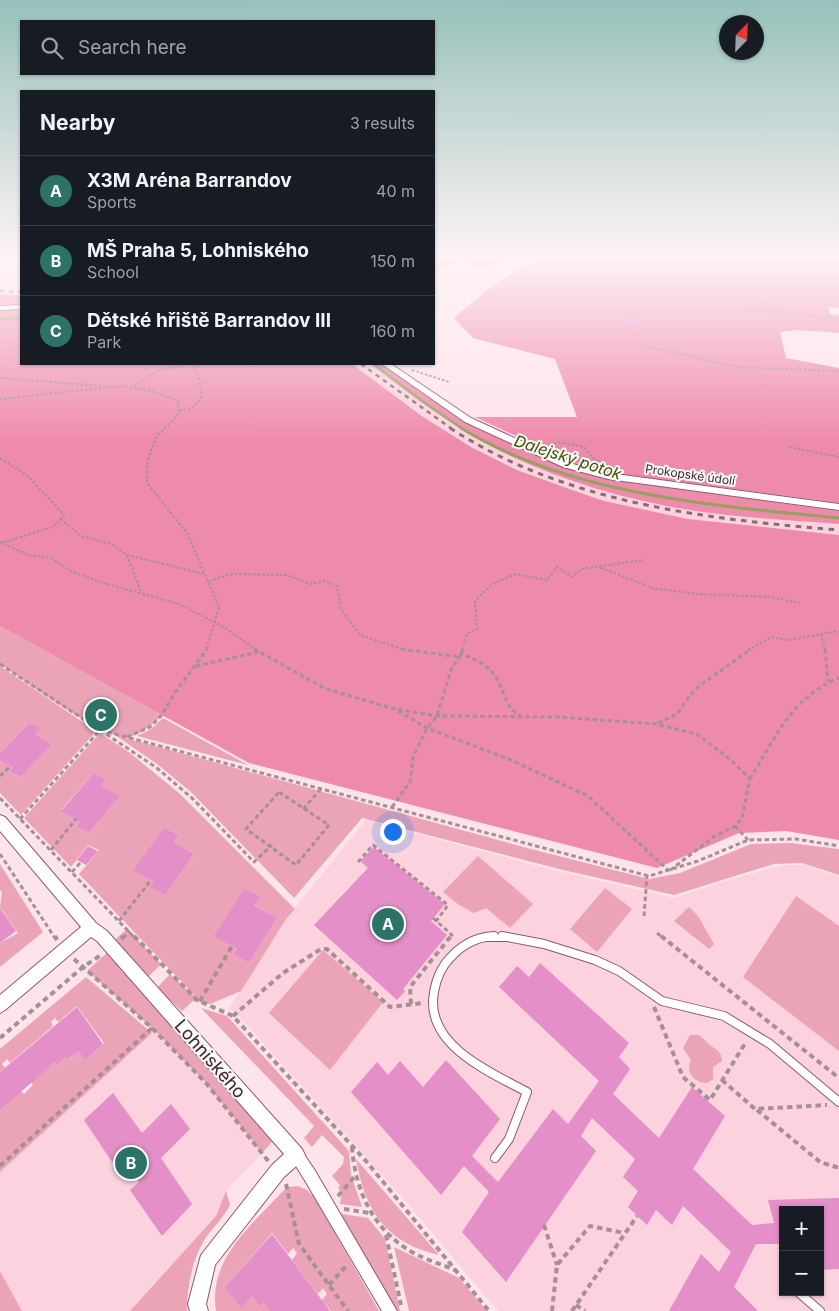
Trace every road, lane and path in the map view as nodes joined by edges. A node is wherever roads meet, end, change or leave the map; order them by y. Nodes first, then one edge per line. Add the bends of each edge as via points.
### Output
1 (640, 345) dead end
2 (183, 365) edge
3 (194, 365) edge
4 (387, 365) edge
5 (396, 371) junction
6 (839, 371) edge
7 (0, 378) edge
8 (449, 382) dead end
9 (74, 383) junction
10 (105, 386) junction
11 (130, 388) junction
12 (74, 392) junction
13 (0, 399) edge
14 (179, 411) junction
15 (554, 443) dead end
16 (789, 447) dead end
17 (839, 457) edge
18 (0, 458) edge
19 (618, 478) junction
20 (839, 507) edge
21 (61, 519) junction
22 (0, 543) edge
23 (127, 555) junction
24 (644, 560) dead end
25 (599, 568) junction
26 (204, 574) junction
27 (209, 581) junction
28 (141, 592) junction
29 (800, 603) dead end
30 (216, 622) junction
31 (839, 631) edge
32 (821, 634) junction
33 (259, 652) junction
34 (460, 655) junction
35 (0, 664) edge
36 (196, 666) junction
37 (839, 678) edge
38 (828, 681) junction
39 (394, 709) junction
40 (437, 716) junction
41 (523, 716) junction
42 (656, 724) junction
43 (428, 728) junction
44 (100, 730) junction
45 (126, 737) junction
46 (11, 766) dead end
47 (0, 776) edge
48 (750, 779) junction
49 (321, 789) junction
50 (0, 798) edge
51 (392, 807) junction
52 (304, 809) junction
53 (20, 819) junction
54 (76, 819) dead end
55 (0, 821) edge
56 (734, 826) junction
57 (748, 840) junction
58 (272, 846) junction
59 (839, 846) edge
60 (51, 850) junction
61 (0, 854) edge
62 (81, 862) dead end
63 (358, 862) dead end
64 (669, 871) junction
65 (72, 872) junction
66 (647, 875) junction
67 (150, 880) dead end
68 (644, 916) dead end
69 (119, 921) junction
70 (91, 928) junction
71 (657, 933) dead end
72 (232, 946) dead end
73 (65, 951) junction
74 (83, 967) junction
75 (652, 996) junction
76 (200, 1001) junction
77 (433, 1001) junction
78 (411, 1004) junction
79 (0, 1005) edge
80 (233, 1016) junction
81 (152, 1028) junction
82 (0, 1038) edge
83 (745, 1044) dead end
84 (839, 1078) edge
85 (722, 1080) junction
86 (839, 1102) edge
87 (830, 1105) dead end
88 (755, 1109) junction
89 (352, 1145) junction
90 (296, 1155) junction
91 (495, 1158) dead end
92 (0, 1166) edge
93 (839, 1168) edge
94 (278, 1171) junction
95 (355, 1176) junction
96 (329, 1207) junction
97 (370, 1213) junction
98 (637, 1216) dead end
99 (544, 1225) dead end
100 (386, 1233) junction
101 (624, 1234) junction
102 (351, 1261) dead end
103 (557, 1265) junction
104 (457, 1271) junction
105 (329, 1285) junction
106 (803, 1296) edge
107 (576, 1304) junction
108 (198, 1311) edge
109 (348, 1311) edge
110 (390, 1311) edge
111 (402, 1311) edge
112 (489, 1311) edge
113 (552, 1311) edge
114 (572, 1311) edge
115 (585, 1311) edge
116 (820, 1311) edge

1 - 6 path via 736,367
2 - 11 path via 159,370
3 - 14 path via 201,398 191,409
4 - 5 street, Prokopské údolí
5 - 8 path via 417,370
5 - 19 street, Prokopské údolí via 468,420 515,444 566,466
7 - 9 path
9 - 10 path
9 - 12 path
10 - 11 path
10 - 12 path
11 - 14 path via 169,396 178,401
12 - 13 path
14 - 26 path via 157,436 147,465 147,483 187,533
15 - 19 path via 584,447 593,458 608,465
16 - 17 path
18 - 21 path via 32,476 64,515
19 - 20 street, Prokopské údolí
21 - 22 path via 53,527
21 - 23 path via 81,536 111,544
22 - 28 path via 28,555 51,558 71,571 100,582
23 - 26 path
23 - 28 path
24 - 25 path
25 - 29 path via 652,588
25 - 34 path via 581,569 572,577 557,568 547,580 515,574 491,585 474,601 477,629 467,634
26 - 27 path
27 - 30 path via 219,607
27 - 34 path via 232,574 287,575 310,584 325,581 337,586 341,609 360,635 408,651
28 - 30 path via 179,604
30 - 33 path
30 - 36 path via 206,651
31 - 32 path
32 - 38 path
32 - 42 path via 790,640 772,637 739,655 695,689 677,714
33 - 36 path
33 - 39 path via 326,689
34 - 40 path via 452,667
34 - 41 path via 476,659 487,667 497,678 509,708
35 - 44 path
36 - 45 path via 162,715 150,727
37 - 38 path
38 - 48 path via 802,698
39 - 40 path
39 - 43 path
40 - 41 path
40 - 43 path
41 - 42 path
42 - 48 path via 697,734
43 - 51 path via 413,758 410,782
43 - 64 path via 511,760 588,796
44 - 45 path
44 - 53 path
44 - 58 path via 157,768 193,799 254,862
45 - 49 path
46 - 47 path
48 - 56 path via 742,818
49 - 51 path
49 - 52 path
50 - 53 path
51 - 66 path
52 - 58 path via 329,825 296,864
52 - 58 path via 279,792 246,829
53 - 60 path
54 - 60 path
55 - 70 street, Lohniského
56 - 57 path
56 - 64 path via 715,836
57 - 59 path via 796,839
57 - 64 path
60 - 65 path
61 - 73 path
62 - 65 path
63 - 78 path via 373,845 448,905 434,921 453,935 410,987
64 - 66 path
65 - 69 path
66 - 68 path
67 - 69 path
69 - 76 path
70 - 73 street
70 - 90 street, Lohniského via 102,936
71 - 84 path
72 - 76 path
73 - 74 path
73 - 79 street
74 - 81 path
74 - 82 path
75 - 77 lane via 619,970 601,961 498,936 481,938 448,958 437,974
75 - 85 path via 655,1014 683,1077 710,1100
75 - 86 lane via 687,1009 723,1015 742,1026
76 - 80 path
77 - 78 path
77 - 91 lane via 432,1008 449,1041 497,1076 527,1092 509,1139
78 - 80 path via 390,1007 327,949 321,949 283,973
80 - 89 path
81 - 92 path
81 - 94 path via 206,1084
83 - 85 path
85 - 88 path
87 - 88 path
88 - 93 path via 820,1162
89 - 95 path
89 - 104 path
90 - 94 street
90 - 96 street
94 - 105 path via 288,1186 299,1244
94 - 108 street via 207,1261
95 - 96 path
95 - 97 path
96 - 97 path
96 - 110 street
97 - 100 path
98 - 101 path
99 - 103 path
100 - 104 path via 412,1252
100 - 111 path
101 - 103 path via 590,1226
101 - 107 path
102 - 105 path
103 - 113 path
104 - 112 path
105 - 109 path
106 - 116 lane
107 - 114 path
107 - 115 path

